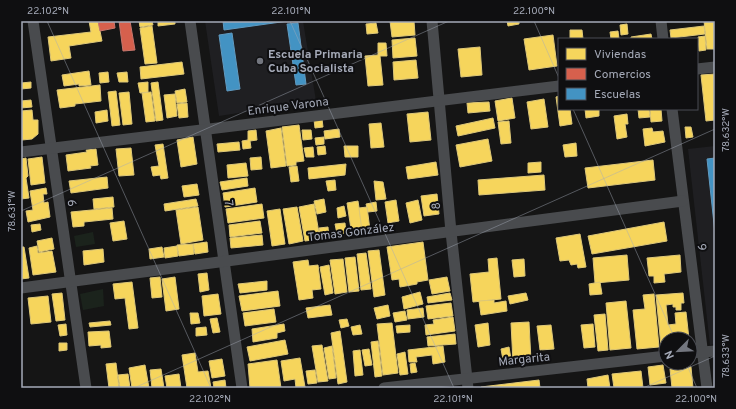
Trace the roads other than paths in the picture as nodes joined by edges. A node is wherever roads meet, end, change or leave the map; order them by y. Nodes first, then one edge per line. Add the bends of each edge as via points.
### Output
1 (33, 21) edge
2 (190, 21) edge
3 (432, 21) edge
4 (661, 21) edge
5 (663, 38) edge
6 (715, 66) edge
7 (698, 69) edge
8 (558, 86) edge
9 (439, 101) junction
10 (672, 110) edge
11 (206, 129) junction
12 (51, 148) junction
13 (21, 152) edge
14 (683, 201) junction
15 (451, 232) junction
16 (224, 261) junction
17 (70, 282) junction
18 (21, 288) edge
19 (715, 351) edge
20 (698, 352) edge
21 (702, 352) junction
22 (658, 357) edge
23 (467, 383) edge
24 (86, 388) edge
25 (242, 388) edge
26 (384, 388) edge
27 (707, 388) edge

1 - 12 street, 6
2 - 11 street, 7
3 - 9 street, 8
4 - 5 street
6 - 7 street
8 - 9 street, Enrique Varona
9 - 11 street, Enrique Varona
9 - 15 street, 8
10 - 14 street, 9
11 - 12 street, Enrique Varona
11 - 16 street, 7
12 - 13 street, Enrique Varona
12 - 17 street, 6
14 - 15 street, Tomas González
14 - 21 street, 9
15 - 16 street, Tomas González
15 - 23 street, 8
16 - 17 street, Tomas González
16 - 25 street, 7
17 - 18 street, Tomas González
17 - 24 street, 6
19 - 21 street
20 - 21 street
21 - 27 street, 9
22 - 23 street, Margarita
23 - 26 street, Margarita

